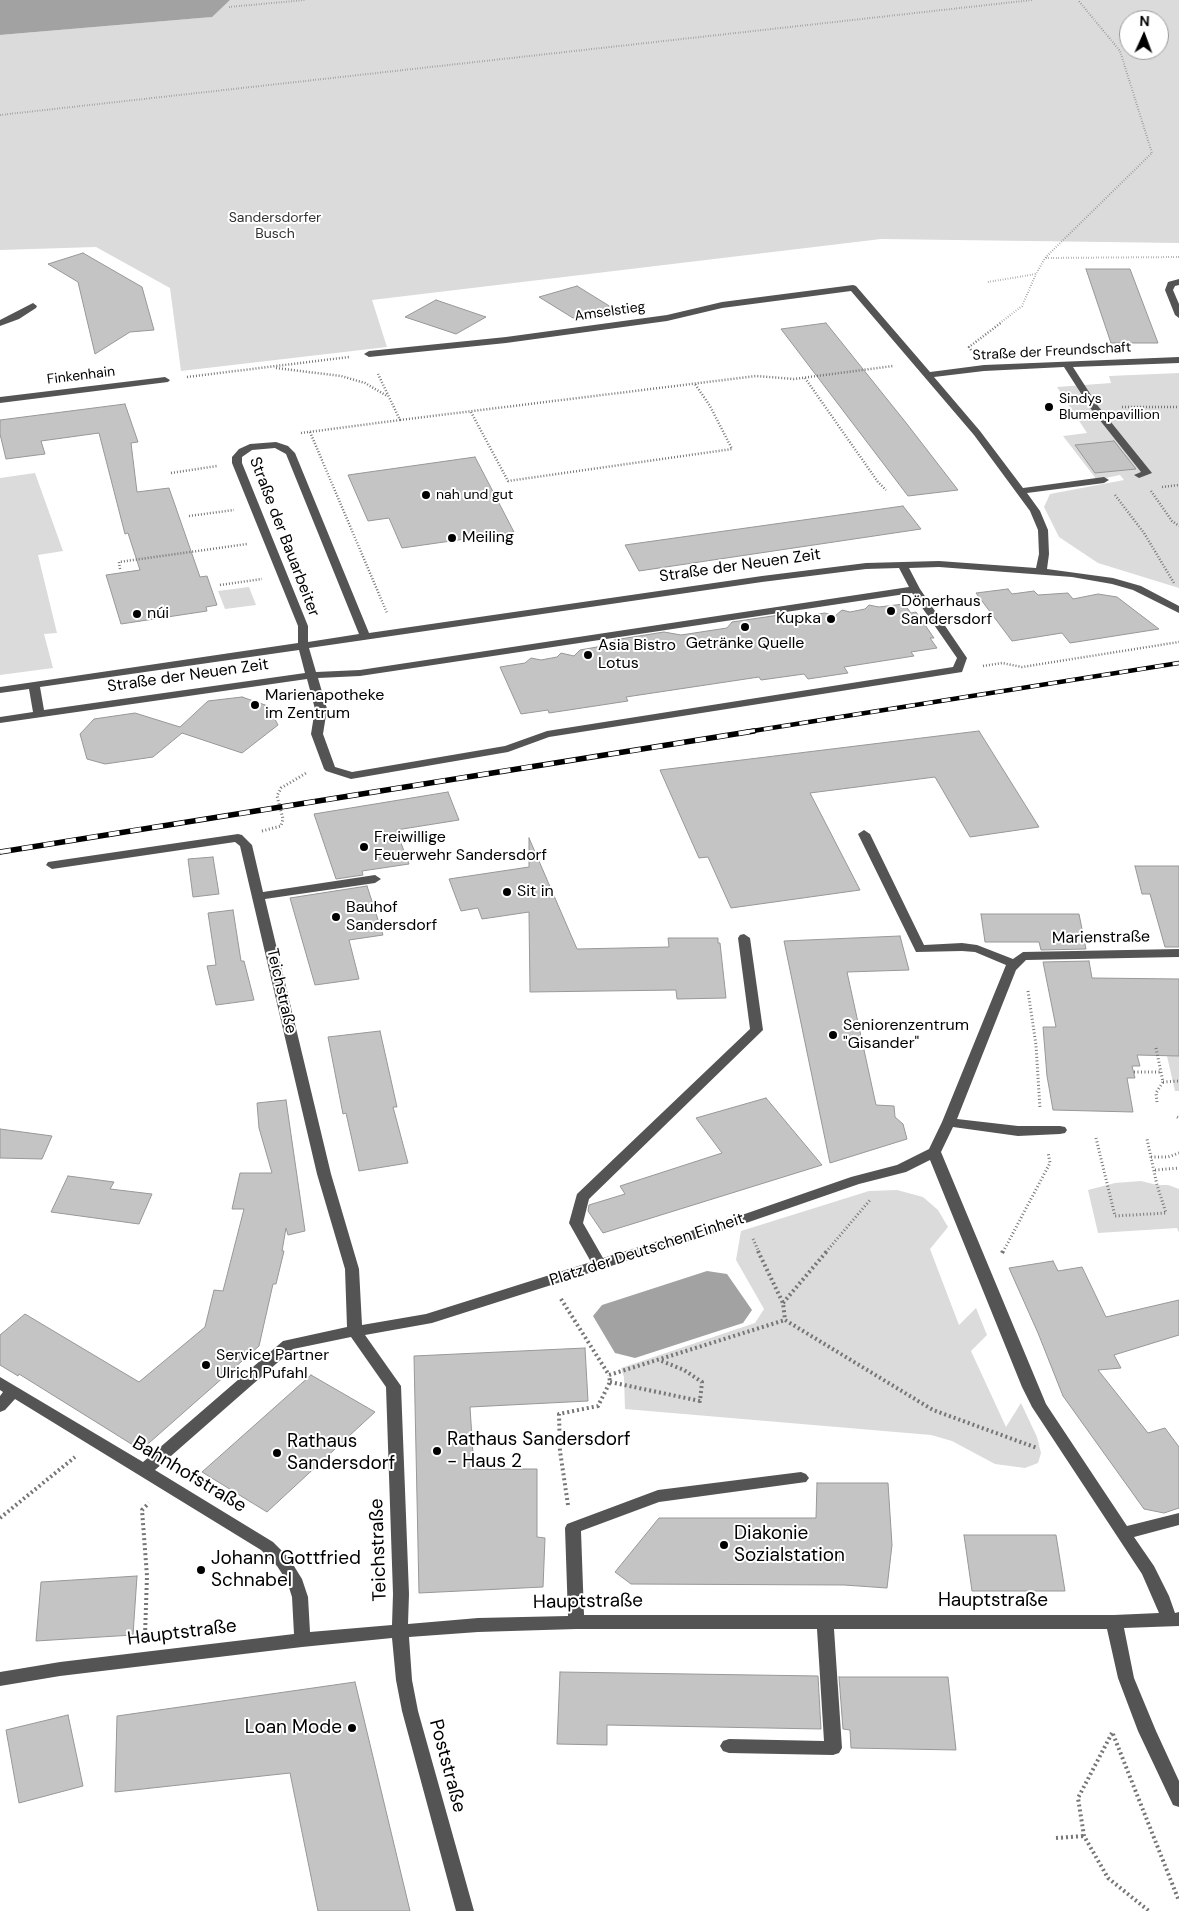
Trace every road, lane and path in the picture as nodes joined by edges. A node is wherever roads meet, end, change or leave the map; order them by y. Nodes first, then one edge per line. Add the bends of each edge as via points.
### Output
1 (305, 0) edge
2 (1032, 0) edge
3 (1078, 0) edge
4 (229, 6) dead end
5 (0, 115) edge
6 (1178, 257) edge
7 (1045, 258) junction
8 (1179, 262) edge
9 (1036, 274) junction
10 (988, 282) dead end
11 (1179, 282) edge
12 (33, 306) dead end
13 (1179, 315) edge
14 (0, 323) edge
15 (369, 354) junction
16 (1179, 360) edge
17 (917, 363) junction
18 (1067, 365) junction
19 (270, 367) junction
20 (984, 368) junction
21 (927, 375) junction
22 (805, 378) junction
23 (165, 380) joint
24 (695, 384) junction
25 (387, 396) junction
26 (0, 400) edge
27 (1179, 407) edge
28 (1094, 408) junction
29 (471, 412) junction
30 (400, 420) junction
31 (310, 432) junction
32 (264, 446) junction
33 (237, 463) junction
34 (171, 473) dead end
35 (1139, 475) dead end
36 (1104, 480) joint
37 (1179, 485) edge
38 (1149, 488) dead end
39 (886, 490) dead end
40 (1020, 491) junction
41 (254, 507) junction
42 (189, 516) dead end
43 (1172, 521) dead end
44 (1179, 526) edge
45 (268, 541) junction
46 (902, 564) junction
47 (120, 569) dead end
48 (1041, 571) junction
49 (282, 577) junction
50 (220, 585) dead end
51 (915, 589) junction
52 (1177, 608) edge
53 (394, 632) junction
54 (365, 636) junction
55 (1179, 642) edge
56 (303, 646) junction
57 (958, 670) junction
58 (312, 675) junction
59 (34, 685) junction
60 (0, 690) edge
61 (39, 715) junction
62 (0, 720) edge
63 (330, 769) junction
64 (864, 834) dead end
65 (238, 838) junction
66 (52, 865) dead end
67 (375, 879) dead end
68 (259, 896) junction
69 (744, 938) dead end
70 (1179, 953) edge
71 (1019, 960) junction
72 (1156, 1048) dead end
73 (1134, 1072) dead end
74 (1161, 1072) junction
75 (1179, 1081) edge
76 (1163, 1082) junction
77 (1157, 1102) dead end
78 (948, 1122) junction
79 (1044, 1129) junction
80 (1060, 1130) dead end
81 (1096, 1138) dead end
82 (1147, 1139) dead end
83 (934, 1152) junction
84 (1179, 1153) edge
85 (1151, 1157) junction
86 (1179, 1168) edge
87 (1154, 1170) junction
88 (856, 1180) junction
89 (744, 1219) junction
90 (600, 1265) junction
91 (550, 1281) junction
92 (986, 1282) junction
93 (783, 1303) junction
94 (785, 1320) junction
95 (355, 1331) junction
96 (658, 1360) junction
97 (609, 1375) junction
98 (610, 1382) junction
99 (7, 1387) edge
100 (0, 1406) edge
101 (95, 1440) junction
102 (1077, 1463) junction
103 (143, 1471) junction
104 (801, 1478) dead end
105 (167, 1485) junction
106 (0, 1518) edge
107 (1179, 1518) edge
108 (573, 1528) junction
109 (1124, 1534) junction
110 (1174, 1620) edge
111 (576, 1622) junction
112 (825, 1622) junction
113 (1114, 1622) junction
114 (400, 1630) junction
115 (302, 1640) junction
116 (144, 1658) junction
117 (0, 1679) edge
118 (729, 1746) dead end
119 (1179, 1800) edge
120 (1084, 1836) junction
121 (1056, 1838) dead end
122 (1179, 1900) edge
123 (465, 1911) edge
124 (1149, 1911) edge

1 - 4 path
2 - 5 path
3 - 7 path via 1120,51 1152,153
6 - 7 path
6 - 8 path
7 - 9 path
9 - 10 path
9 - 20 path via 1022,306 969,347
11 - 13 street via 1171,284 1169,290
12 - 14 street
15 - 17 street, Amselstieg via 506,340 667,318 722,305 852,288
15 - 19 path
15 - 25 path
16 - 18 street, Straße der Freundschaft
17 - 21 street
17 - 22 path
18 - 20 street, Straße der Freundschaft
18 - 28 street
19 - 23 path
19 - 25 path via 341,376 365,383
20 - 21 street, Straße der Freundschaft
21 - 40 street
22 - 24 path via 756,376
22 - 39 path
23 - 26 street, Finkenhain
24 - 29 path
24 - 29 path via 732,449 508,481
25 - 30 path
27 - 28 path
28 - 35 street via 1147,473
29 - 30 path
30 - 31 path
31 - 32 path via 274,436
31 - 53 path
32 - 33 street, Straße der Bauarbeiter via 242,451
32 - 54 street, Straße der Bauarbeiter via 285,448 290,453
33 - 34 path
33 - 41 street, Straße der Bauarbeiter
36 - 40 street
36 - 52 path via 1144,533 1173,579
37 - 38 path
40 - 48 street via 1035,511 1043,530
41 - 42 path
41 - 45 street, Straße der Bauarbeiter
43 - 44 path
45 - 47 path via 119,562
45 - 49 street, Straße der Bauarbeiter
46 - 48 street, Straße der Neuen Zeit
46 - 51 street
46 - 53 street, Straße der Neuen Zeit via 803,573
48 - 52 street, Straße der Neuen Zeit via 1113,581 1144,591
49 - 50 path
49 - 56 street, Straße der Bauarbeiter via 303,626
51 - 57 street via 962,658
51 - 58 street, Straße der Neuen Zeit via 360,674
53 - 54 street, Straße der Neuen Zeit
54 - 56 street, Straße der Neuen Zeit
55 - 57 path via 1022,667 1002,663
56 - 58 street
56 - 59 street, Straße der Neuen Zeit
57 - 63 street via 547,734 508,749 351,776
58 - 61 street, Straße der Neuen Zeit
58 - 63 street via 321,709 317,734
59 - 60 street, Straße der Neuen Zeit
59 - 61 street
61 - 62 street, Straße der Neuen Zeit
63 - 65 path via 305,773 281,788 277,796 282,826
64 - 71 street via 920,949 962,948
65 - 66 street
65 - 68 street, Teichstraße via 246,845
67 - 68 street
68 - 95 street, Teichstraße via 324,1174 352,1269
69 - 90 street via 757,1030 582,1197 576,1223
70 - 71 street, Marienstraße
71 - 78 street via 1010,968
71 - 79 path via 1036,1045 1039,1106
72 - 74 path
73 - 74 path
74 - 76 path
75 - 76 path
76 - 77 path via 1156,1094
78 - 79 street via 1018,1131
78 - 83 street
79 - 80 street
79 - 92 path via 1050,1163
81 - 87 path via 1115,1216 1166,1213
82 - 85 path
83 - 88 street, Platz der Deutschen Einheit via 901,1169
83 - 92 street
84 - 85 path
85 - 87 path
86 - 87 path
88 - 89 street, Platz der Deutschen Einheit
88 - 93 path via 870,1200
89 - 90 street, Platz der Deutschen Einheit
89 - 93 path
90 - 91 street, Platz der Deutschen Einheit
91 - 95 street, Platz der Deutschen Einheit via 427,1319
91 - 97 path
92 - 102 street via 1040,1407
93 - 94 path
94 - 96 path
94 - 102 path via 933,1410
95 - 103 street via 288,1345
95 - 114 street, Teichstraße via 393,1386
96 - 97 path
96 - 98 path via 684,1370 702,1382 700,1401
97 - 98 path
98 - 108 path via 598,1406 559,1414 560,1451
99 - 100 street
99 - 101 street, Bahnhofstraße
101 - 103 street, Bahnhofstraße
101 - 106 path
102 - 109 street
103 - 105 street, Bahnhofstraße
104 - 108 street via 658,1496
105 - 115 street, Bahnhofstraße via 267,1546 283,1562 300,1597
105 - 116 path via 142,1510 146,1576
107 - 109 street
108 - 111 street
109 - 110 street
110 - 113 street, Hauptstraße
111 - 112 street, Hauptstraße
111 - 114 street, Hauptstraße
112 - 113 street, Hauptstraße
112 - 118 street via 833,1748
113 - 119 street via 1126,1678
114 - 115 street, Hauptstraße
114 - 123 street, Poststraße via 410,1711
115 - 116 street, Hauptstraße
116 - 117 street, Hauptstraße
120 - 121 path
120 - 122 path via 1078,1798 1112,1733
120 - 124 path via 1108,1878

